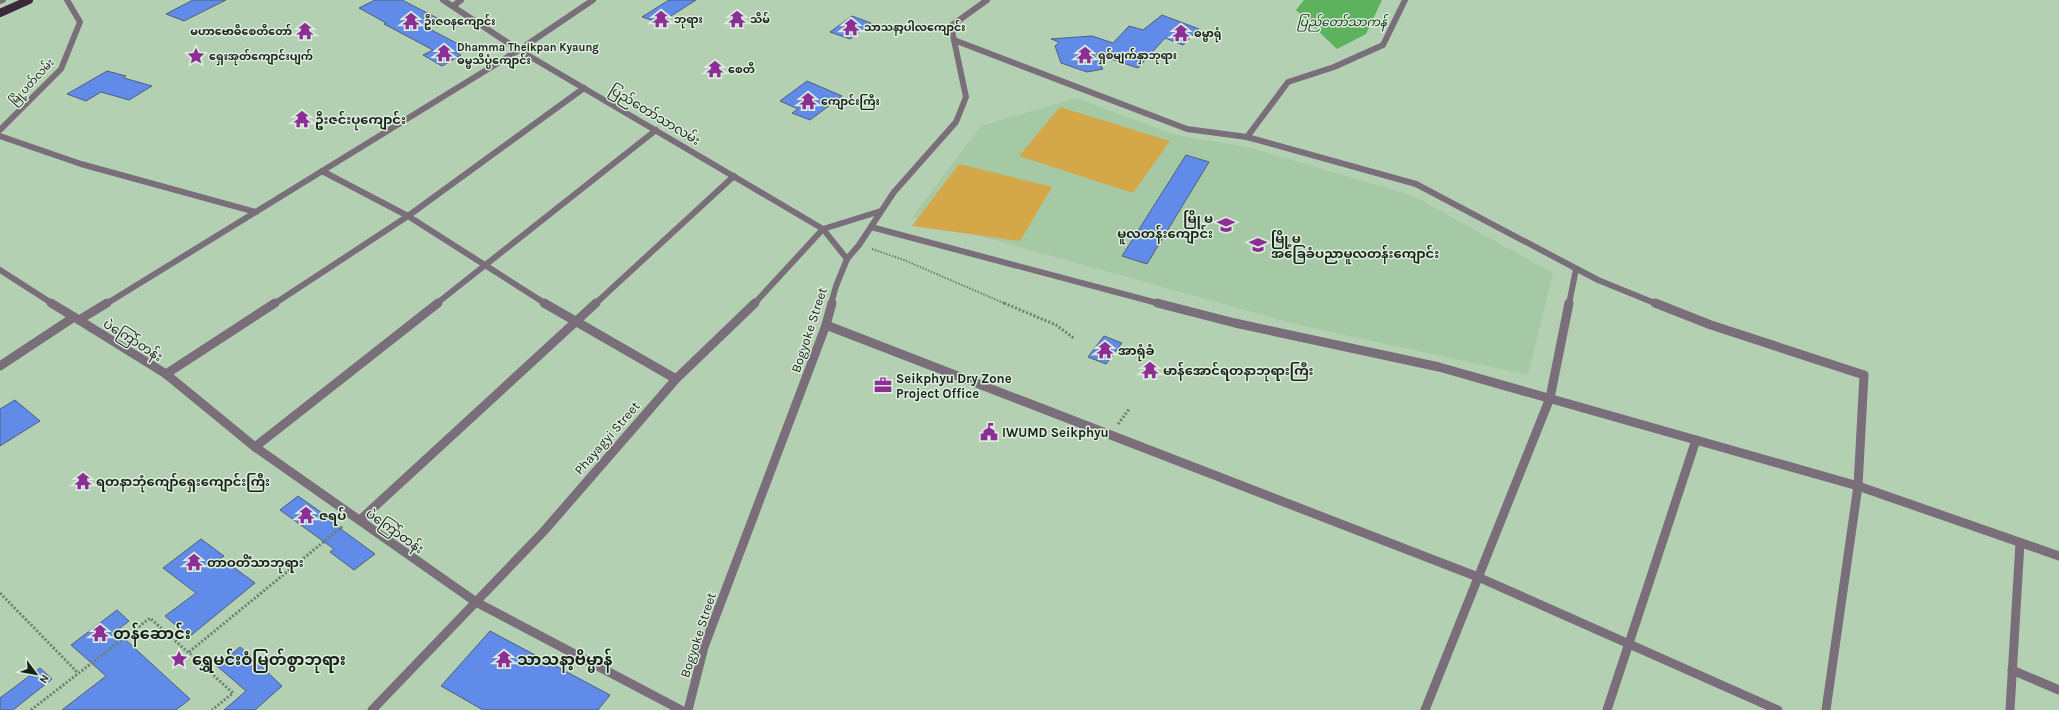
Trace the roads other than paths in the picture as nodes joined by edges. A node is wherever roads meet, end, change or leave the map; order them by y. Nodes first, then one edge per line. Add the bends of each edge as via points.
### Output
1 (3, 0) edge
2 (29, 0) edge
3 (67, 0) edge
4 (443, 0) edge
5 (461, 0) edge
6 (593, 0) edge
7 (987, 0) edge
8 (1405, 0) edge
9 (0, 1) edge
10 (452, 6) junction
11 (0, 13) edge
12 (954, 40) junction
13 (519, 50) junction
14 (584, 88) junction
15 (0, 130) edge
16 (656, 130) junction
17 (0, 136) edge
18 (1247, 137) junction
19 (322, 171) junction
20 (734, 176) junction
21 (256, 212) junction
22 (881, 212) junction
23 (408, 216) junction
24 (871, 227) junction
25 (823, 230) junction
26 (847, 258) junction
27 (484, 266) junction
28 (1576, 269) junction
29 (0, 270) edge
30 (76, 319) junction
31 (575, 322) junction
32 (826, 325) junction
33 (0, 366) edge
34 (166, 374) junction
35 (676, 378) junction
36 (1550, 398) junction
37 (1696, 440) junction
38 (255, 447) junction
39 (1858, 486) junction
40 (360, 520) junction
41 (2020, 543) junction
42 (2059, 556) edge
43 (1478, 577) junction
44 (476, 602) junction
45 (1629, 644) junction
46 (2012, 670) junction
47 (2059, 690) edge
48 (372, 710) edge
49 (681, 710) edge
50 (688, 710) edge
51 (1425, 710) edge
52 (1608, 710) edge
53 (1778, 710) edge
54 (1826, 710) edge
55 (2010, 710) edge

1 - 9 street
2 - 11 main road
3 - 15 street, မြို့ပတ်လမ်း via 80,22 61,69
4 - 10 street, ပြည်တော်သာလမ်း
5 - 10 street
6 - 13 street, ပဲကြော်တန်း
7 - 12 street, Bogyoke Street via 951,26
8 - 18 street via 1383,45 1334,67 1288,82
10 - 13 street, ပြည်တော်သာလမ်း
12 - 18 street via 1187,129
12 - 22 street, Bogyoke Street via 966,98 956,122 894,192
13 - 14 street, ပြည်တော်သာလမ်း
13 - 19 street, ပဲကြော်တန်း
14 - 16 street, ပြည်တော်သာလမ်း
14 - 23 street
16 - 20 street, ပြည်တော်သာလမ်း
16 - 27 street
17 - 21 street via 81,164
18 - 28 street via 1416,184
19 - 21 street, ပဲကြော်တန်း
19 - 23 street
20 - 25 street, ပြည်တော်သာလမ်း
20 - 31 street
21 - 30 street, ပဲကြော်တန်း
22 - 24 street, Bogyoke Street
22 - 25 street
23 - 27 street
23 - 34 street
24 - 26 street, Bogyoke Street
24 - 36 street via 1235,323 1439,367
25 - 26 street, ပြည်တော်သာလမ်း
25 - 35 street, Phayagyi Street via 770,288
26 - 32 street, Bogyoke Street via 836,286
27 - 31 street
27 - 38 street
28 - 36 street
28 - 39 street via 1711,325 1864,375
29 - 30 street
30 - 33 street
30 - 34 street, ပဲကြော်တန်း
31 - 35 street
31 - 40 street
32 - 43 street
32 - 50 street, Bogyoke Street via 704,646
34 - 38 street, ပဲကြော်တန်း
35 - 44 street, Phayagyi Street via 544,531
36 - 37 street
36 - 43 street
37 - 39 street
37 - 45 street
38 - 40 street, ပဲကြော်တန်း
39 - 41 street
39 - 54 street
40 - 44 street, ပဲကြော်တန်း
41 - 42 street
41 - 46 street
43 - 45 street
43 - 51 street
44 - 48 street, Phayagyi Street
44 - 49 street, ပဲကြော်တန်း
45 - 52 street
45 - 53 street
46 - 47 street
46 - 55 street

